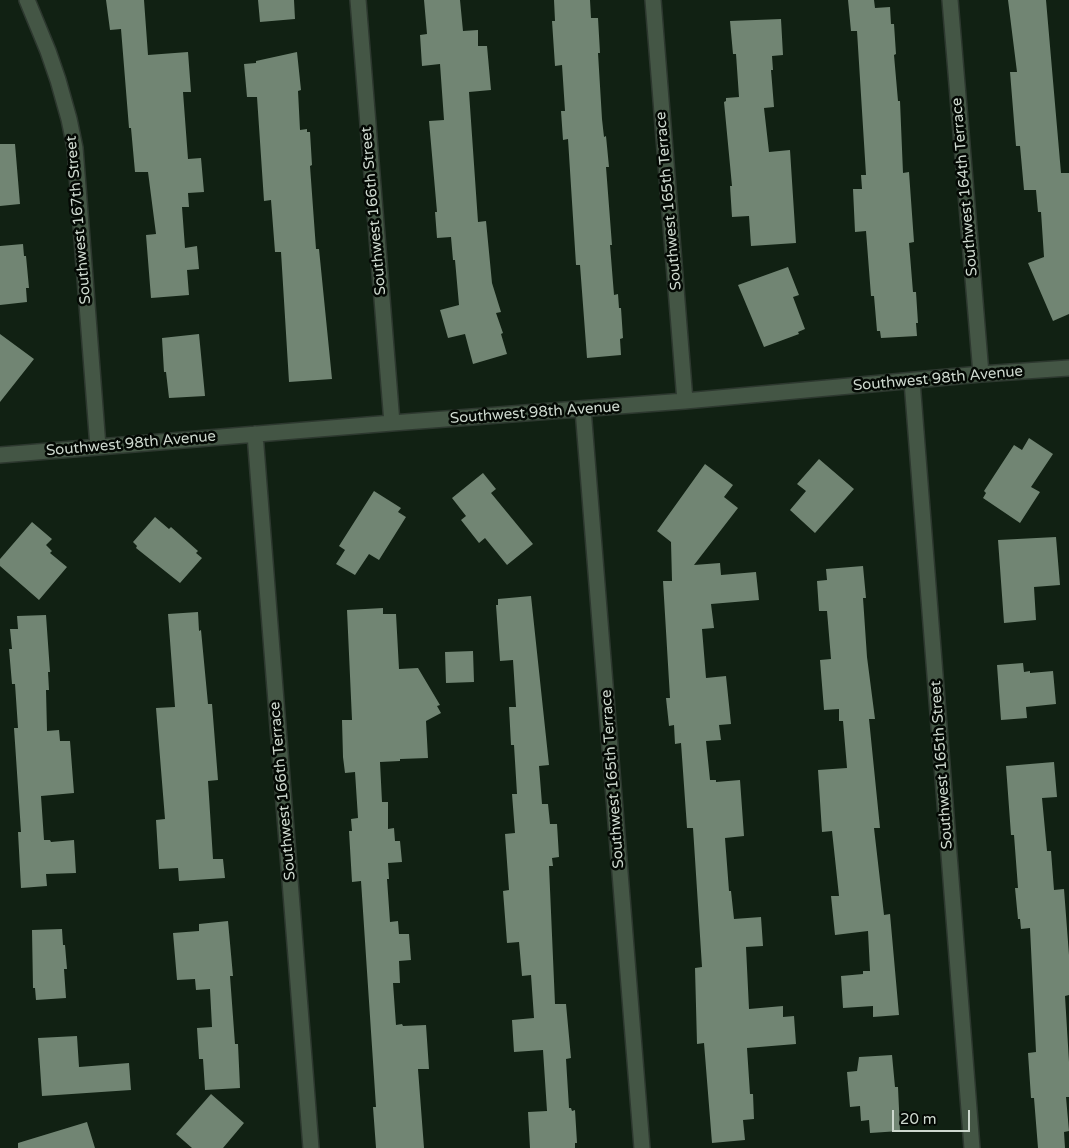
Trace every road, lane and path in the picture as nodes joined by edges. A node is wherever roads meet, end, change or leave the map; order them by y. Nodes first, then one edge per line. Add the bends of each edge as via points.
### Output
1 (27, 0) edge
2 (358, 0) edge
3 (654, 0) edge
4 (950, 0) edge
5 (1069, 368) edge
6 (981, 374) junction
7 (912, 381) junction
8 (685, 402) junction
9 (584, 409) junction
10 (392, 423) junction
11 (255, 434) junction
12 (98, 447) junction
13 (0, 455) edge
14 (311, 1148) edge
15 (642, 1148) edge
16 (972, 1148) edge

1 - 12 street, Southwest 167th Street via 66,104 74,143
2 - 10 street, Southwest 166th Street
3 - 8 street, Southwest 165th Terrace
4 - 6 street, Southwest 164th Terrace
5 - 6 street, Southwest 98th Avenue
6 - 7 street, Southwest 98th Avenue
7 - 8 street, Southwest 98th Avenue
7 - 16 street, Southwest 165th Street
8 - 9 street, Southwest 98th Avenue
9 - 10 street, Southwest 98th Avenue
9 - 15 street, Southwest 165th Terrace
10 - 11 street, Southwest 98th Avenue
11 - 12 street, Southwest 98th Avenue
11 - 14 street, Southwest 166th Terrace
12 - 13 street, Southwest 98th Avenue

